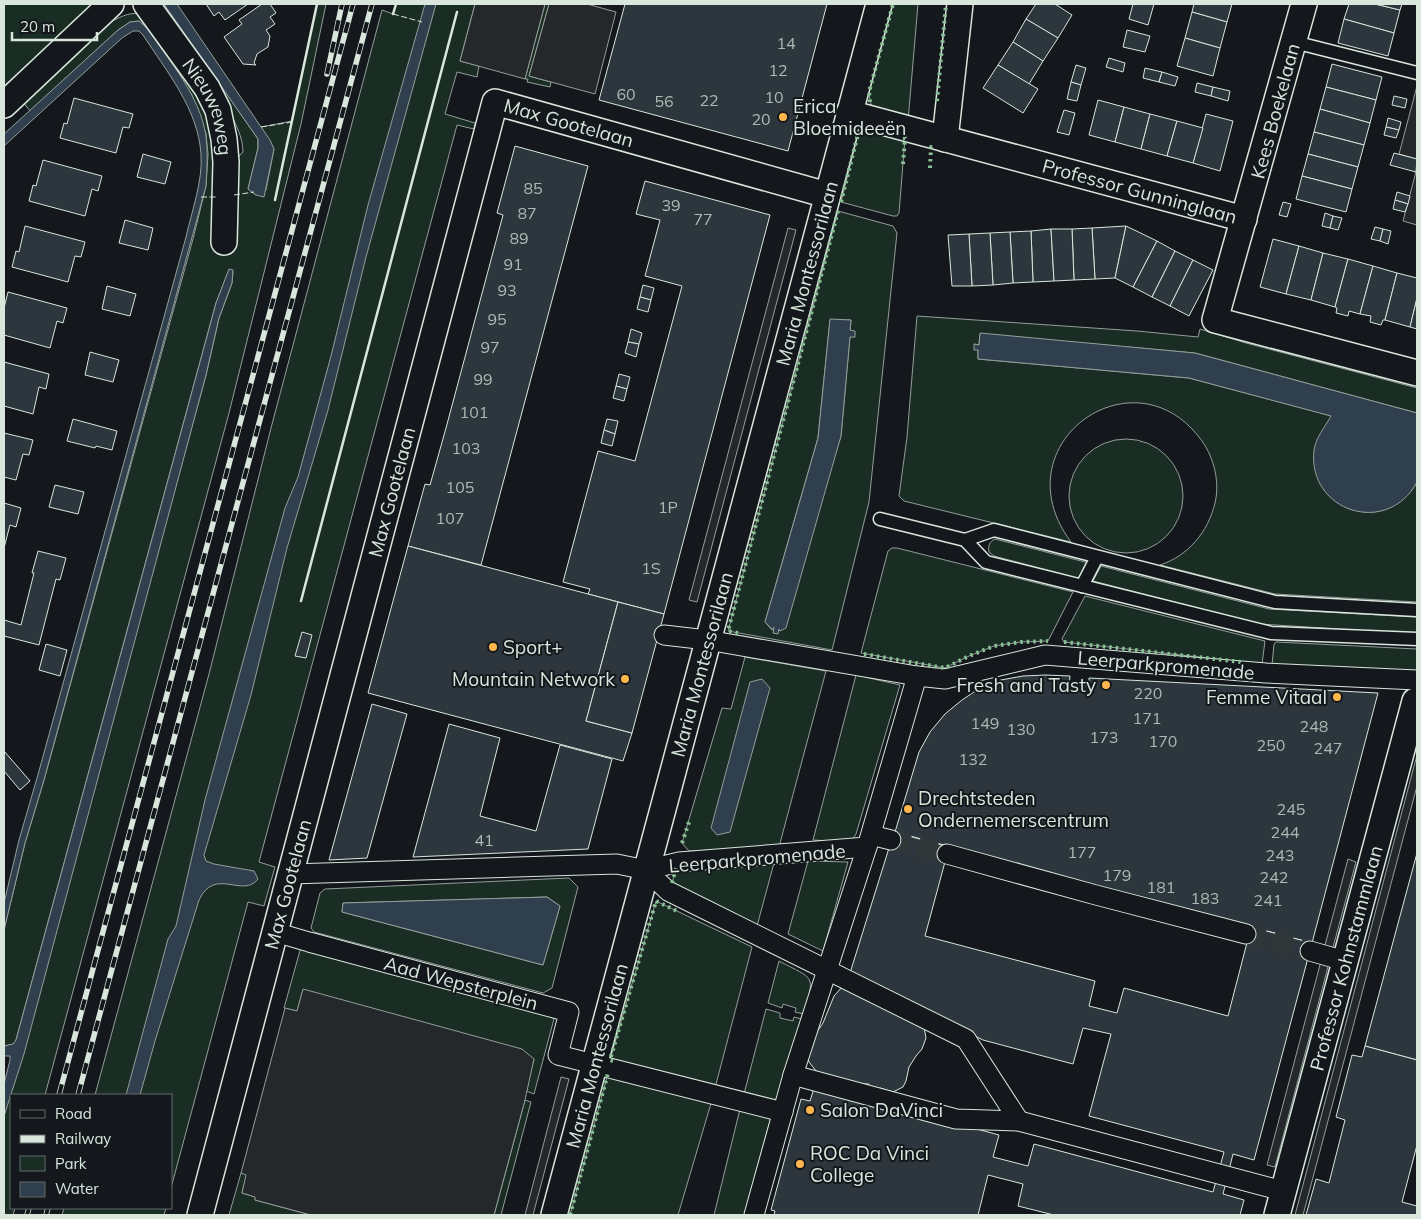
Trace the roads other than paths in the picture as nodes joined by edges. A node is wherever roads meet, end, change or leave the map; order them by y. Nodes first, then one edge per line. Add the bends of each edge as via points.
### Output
1 (111, 4) edge
2 (146, 4) edge
3 (878, 4) edge
4 (960, 4) edge
5 (1304, 4) edge
6 (1294, 42) junction
7 (1417, 73) edge
8 (4, 105) edge
9 (848, 113) junction
10 (945, 139) junction
11 (827, 195) junction
12 (1244, 218) junction
13 (224, 242) dead end
14 (1417, 373) edge
15 (880, 519) dead end
16 (965, 540) junction
17 (1097, 557) junction
18 (1082, 586) junction
19 (1417, 610) edge
20 (664, 635) dead end
21 (1417, 639) edge
22 (707, 640) junction
23 (917, 676) junction
24 (1416, 694) edge
25 (891, 840) tunnel mouth
26 (869, 841) junction
27 (947, 854) tunnel mouth
28 (646, 870) junction
29 (290, 874) junction
30 (275, 932) junction
31 (1246, 934) tunnel mouth
32 (1310, 951) tunnel mouth
33 (1345, 961) junction
34 (828, 970) junction
35 (595, 1064) junction
36 (793, 1075) junction
37 (783, 1112) junction
38 (1019, 1121) junction
39 (1283, 1191) junction
40 (200, 1215) edge
41 (554, 1215) edge
42 (754, 1215) edge
43 (1277, 1215) edge

1 - 8 street
2 - 13 street, Nieuweweg via 207,88 218,110 224,139
3 - 9 street, Maria Montessorilaan
4 - 10 street
5 - 6 street, Kees Boekelaan
6 - 7 lane
6 - 12 street, Kees Boekelaan
9 - 10 street, Professor Gunninglaan
9 - 11 street, Maria Montessorilaan
10 - 12 street, Professor Gunninglaan
11 - 22 street, Maria Montessorilaan
11 - 29 street, Max Gootelaan via 495,102
12 - 14 street, Professor Gunninglaan via 1216,320
15 - 16 lane
16 - 17 lane via 994,530
16 - 18 lane via 986,562
17 - 18 lane
17 - 19 lane via 1275,602
18 - 21 lane via 1271,633
20 - 22 street, Leerparkpromenade
22 - 23 street, Leerparkpromenade
22 - 28 street, Maria Montessorilaan
23 - 24 street, Leerparkpromenade via 945,679 1045,655 1266,673
23 - 26 street, Leerparkpromenade
24 - 33 street, Professor Kohnstammlaan
25 - 26 street
26 - 28 street, Leerparkpromenade via 680,862
26 - 34 street, Leerparkpromenade
27 - 31 street
28 - 29 street via 617,864
28 - 34 street, Leerparkpromenade via 668,891
28 - 35 street, Maria Montessorilaan
29 - 30 street, Max Gootelaan
30 - 35 street, Aad Wepsterplein via 569,1012 558,1055
30 - 40 street, Max Gootelaan
32 - 33 street
33 - 39 street, Professor Kohnstammlaan
34 - 36 street, Leerparkpromenade
34 - 38 street, Leerparkpromenade via 966,1039
35 - 37 street
35 - 41 street, Maria Montessorilaan
36 - 37 street, Leerparkpromenade
36 - 38 street via 956,1119
37 - 42 street, Leerparkpromenade
38 - 39 street
39 - 43 street, Professor Kohnstammlaan

